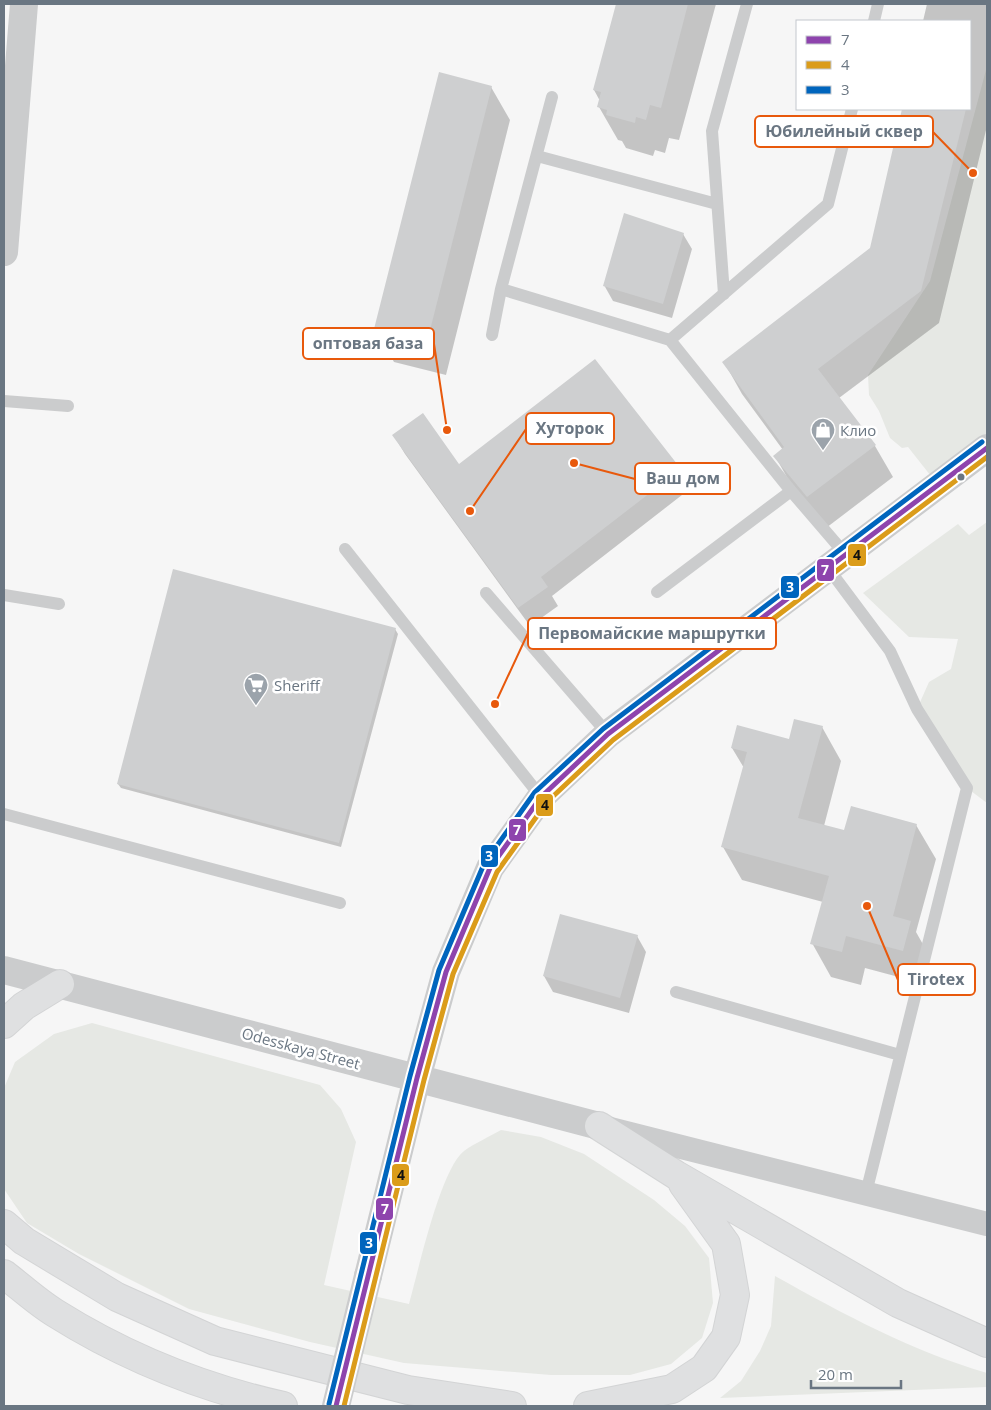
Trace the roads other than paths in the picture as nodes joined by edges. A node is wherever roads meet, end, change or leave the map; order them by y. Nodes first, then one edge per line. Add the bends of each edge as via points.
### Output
1 (24, 4) edge
2 (746, 4) edge
3 (878, 4) edge
4 (874, 20) edge
5 (552, 98) dead end
6 (852, 110) edge
7 (537, 156) junction
8 (717, 204) junction
9 (4, 252) edge
10 (501, 289) junction
11 (724, 294) junction
12 (492, 335) dead end
13 (670, 340) junction
14 (4, 401) edge
15 (68, 406) dead end
16 (987, 448) edge
17 (791, 491) junction
18 (345, 550) dead end
19 (837, 562) junction
20 (657, 592) dead end
21 (486, 593) dead end
22 (4, 595) edge
23 (59, 604) dead end
24 (608, 734) junction
25 (542, 797) junction
26 (4, 814) edge
27 (340, 903) dead end
28 (4, 970) edge
29 (60, 984) junction
30 (676, 992) dead end
31 (4, 1024) edge
32 (900, 1055) junction
33 (417, 1078) junction
34 (599, 1126) junction
35 (676, 1175) junction
36 (866, 1193) junction
37 (4, 1224) edge
38 (987, 1224) edge
39 (4, 1274) edge
40 (987, 1344) edge
41 (283, 1406) edge
42 (336, 1406) edge
43 (512, 1406) edge
44 (588, 1406) edge

1 - 9 street
2 - 8 lane via 712,131
3 - 4 lane
5 - 7 lane
6 - 11 lane via 828,204
7 - 8 lane
7 - 10 lane
8 - 11 lane
10 - 12 lane
10 - 13 lane
11 - 13 lane
13 - 17 lane
14 - 15 lane
16 - 19 street
17 - 19 lane
17 - 20 lane
18 - 25 lane
19 - 24 street
19 - 32 lane via 890,651 917,709 967,788
21 - 24 lane
22 - 23 lane
24 - 25 street
25 - 33 street via 490,868 446,972
26 - 27 lane
28 - 29 street, Odesskaya Street
29 - 31 main road via 24,1006
29 - 33 street, Odesskaya Street
30 - 32 lane
32 - 36 lane
33 - 34 street, Odesskaya Street
33 - 42 street, bridge
34 - 35 main road
34 - 36 street
35 - 40 main road via 898,1303
35 - 44 main road via 726,1244 735,1295 726,1337 704,1368 672,1389
36 - 38 street
37 - 43 main road via 24,1241 117,1297 215,1341 408,1390
39 - 41 main road via 54,1313 130,1356 234,1395

